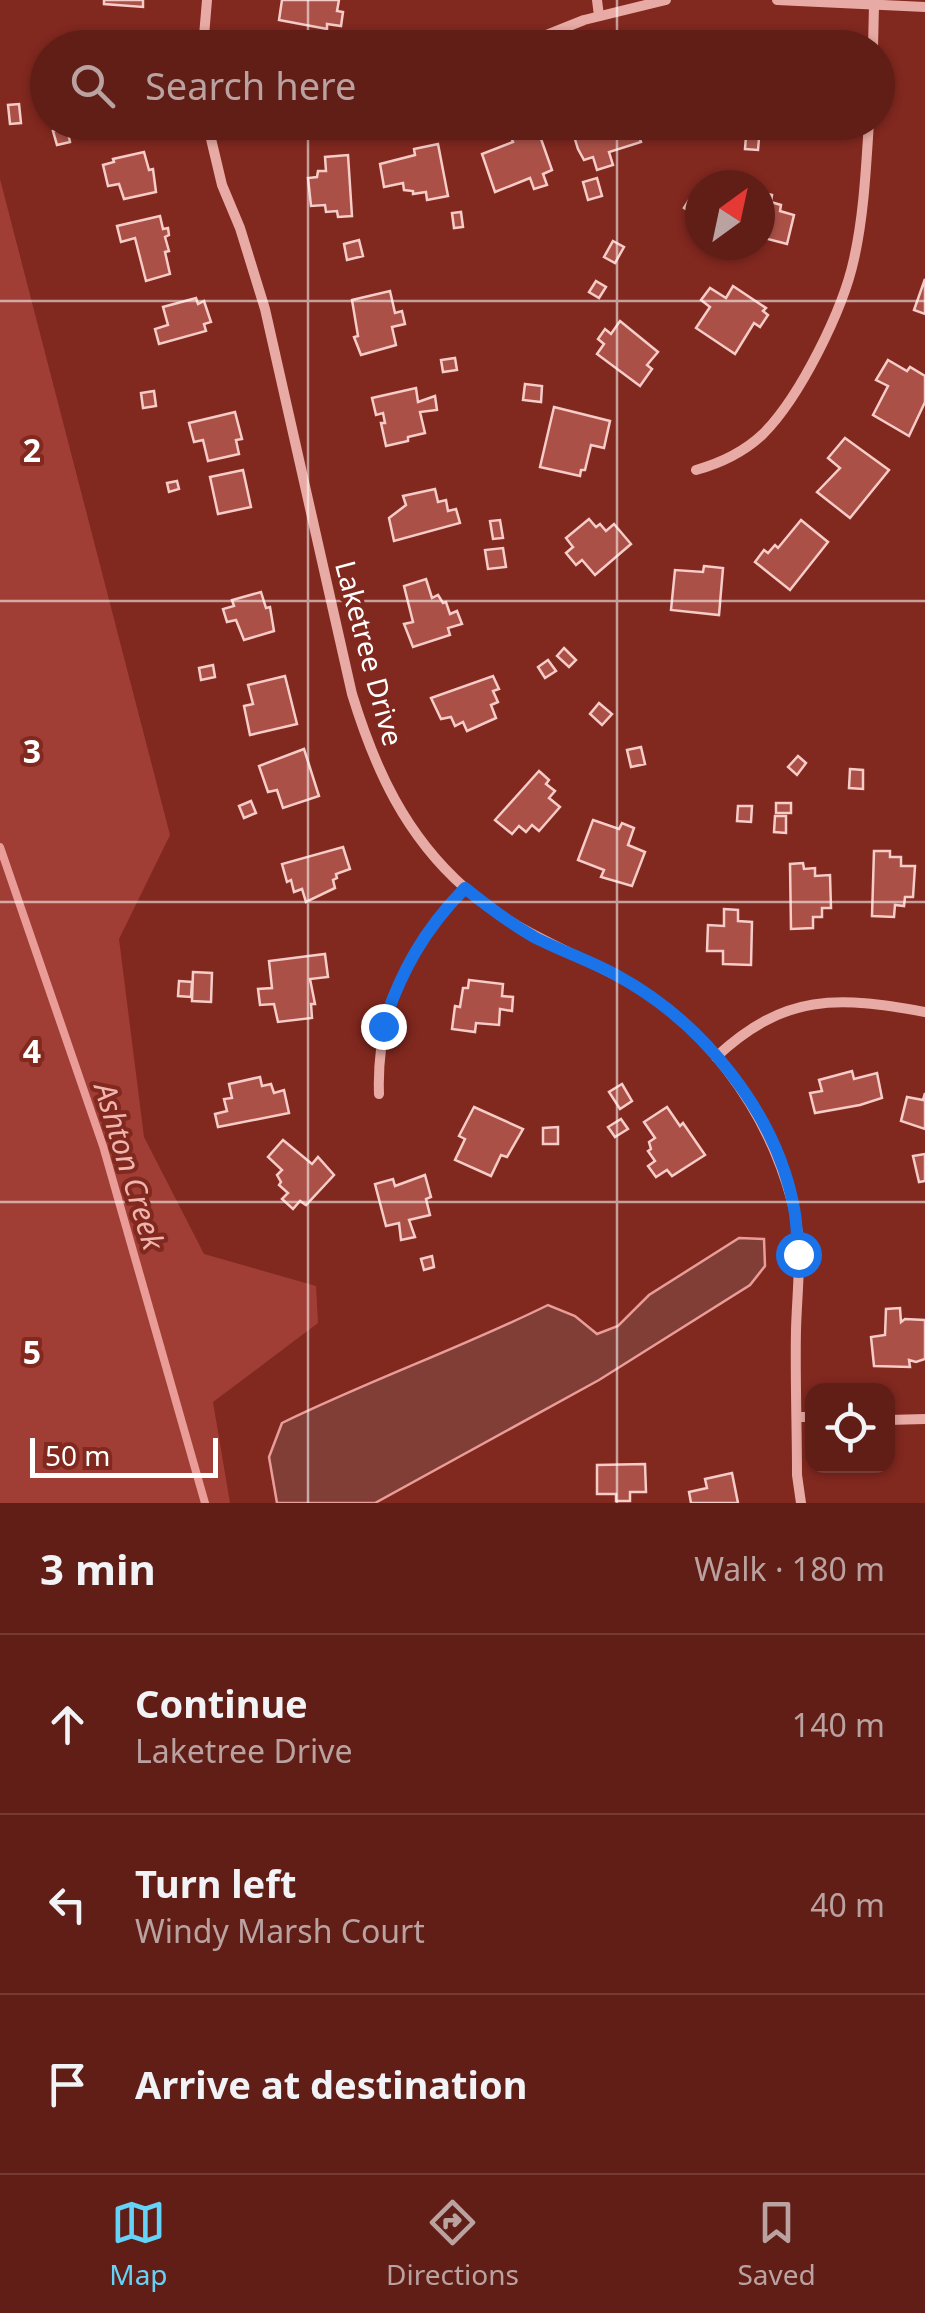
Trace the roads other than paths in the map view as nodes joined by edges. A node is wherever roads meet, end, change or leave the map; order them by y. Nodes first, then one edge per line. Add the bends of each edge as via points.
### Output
1 (206, 0) edge
2 (597, 0) edge
3 (666, 0) edge
4 (777, 0) edge
5 (874, 6) junction
6 (925, 8) edge
7 (600, 16) junction
8 (204, 30) edge
9 (562, 30) edge
10 (873, 30) edge
11 (211, 140) edge
12 (867, 140) edge
13 (696, 470) dead end
14 (465, 888) junction
15 (925, 1012) edge
16 (716, 1057) junction
17 (379, 1094) dead end
18 (797, 1417) junction
19 (805, 1417) edge
20 (925, 1419) edge
21 (895, 1420) edge
22 (801, 1503) edge

1 - 8 street
2 - 7 street
3 - 7 street
4 - 5 street
5 - 6 street
5 - 10 street
7 - 9 street
11 - 14 street, Laketree Drive via 265,309 368,745 409,826
12 - 13 street via 854,260 820,346 764,433 742,451
14 - 16 street, Laketree Drive via 534,936 658,1002
14 - 17 street via 415,948 398,982 383,1026
15 - 16 street via 832,1001 795,1007 752,1027
16 - 18 street, Laketree Drive via 771,1141 794,1207
18 - 19 street
18 - 22 street, Laketree Drive
20 - 21 street

